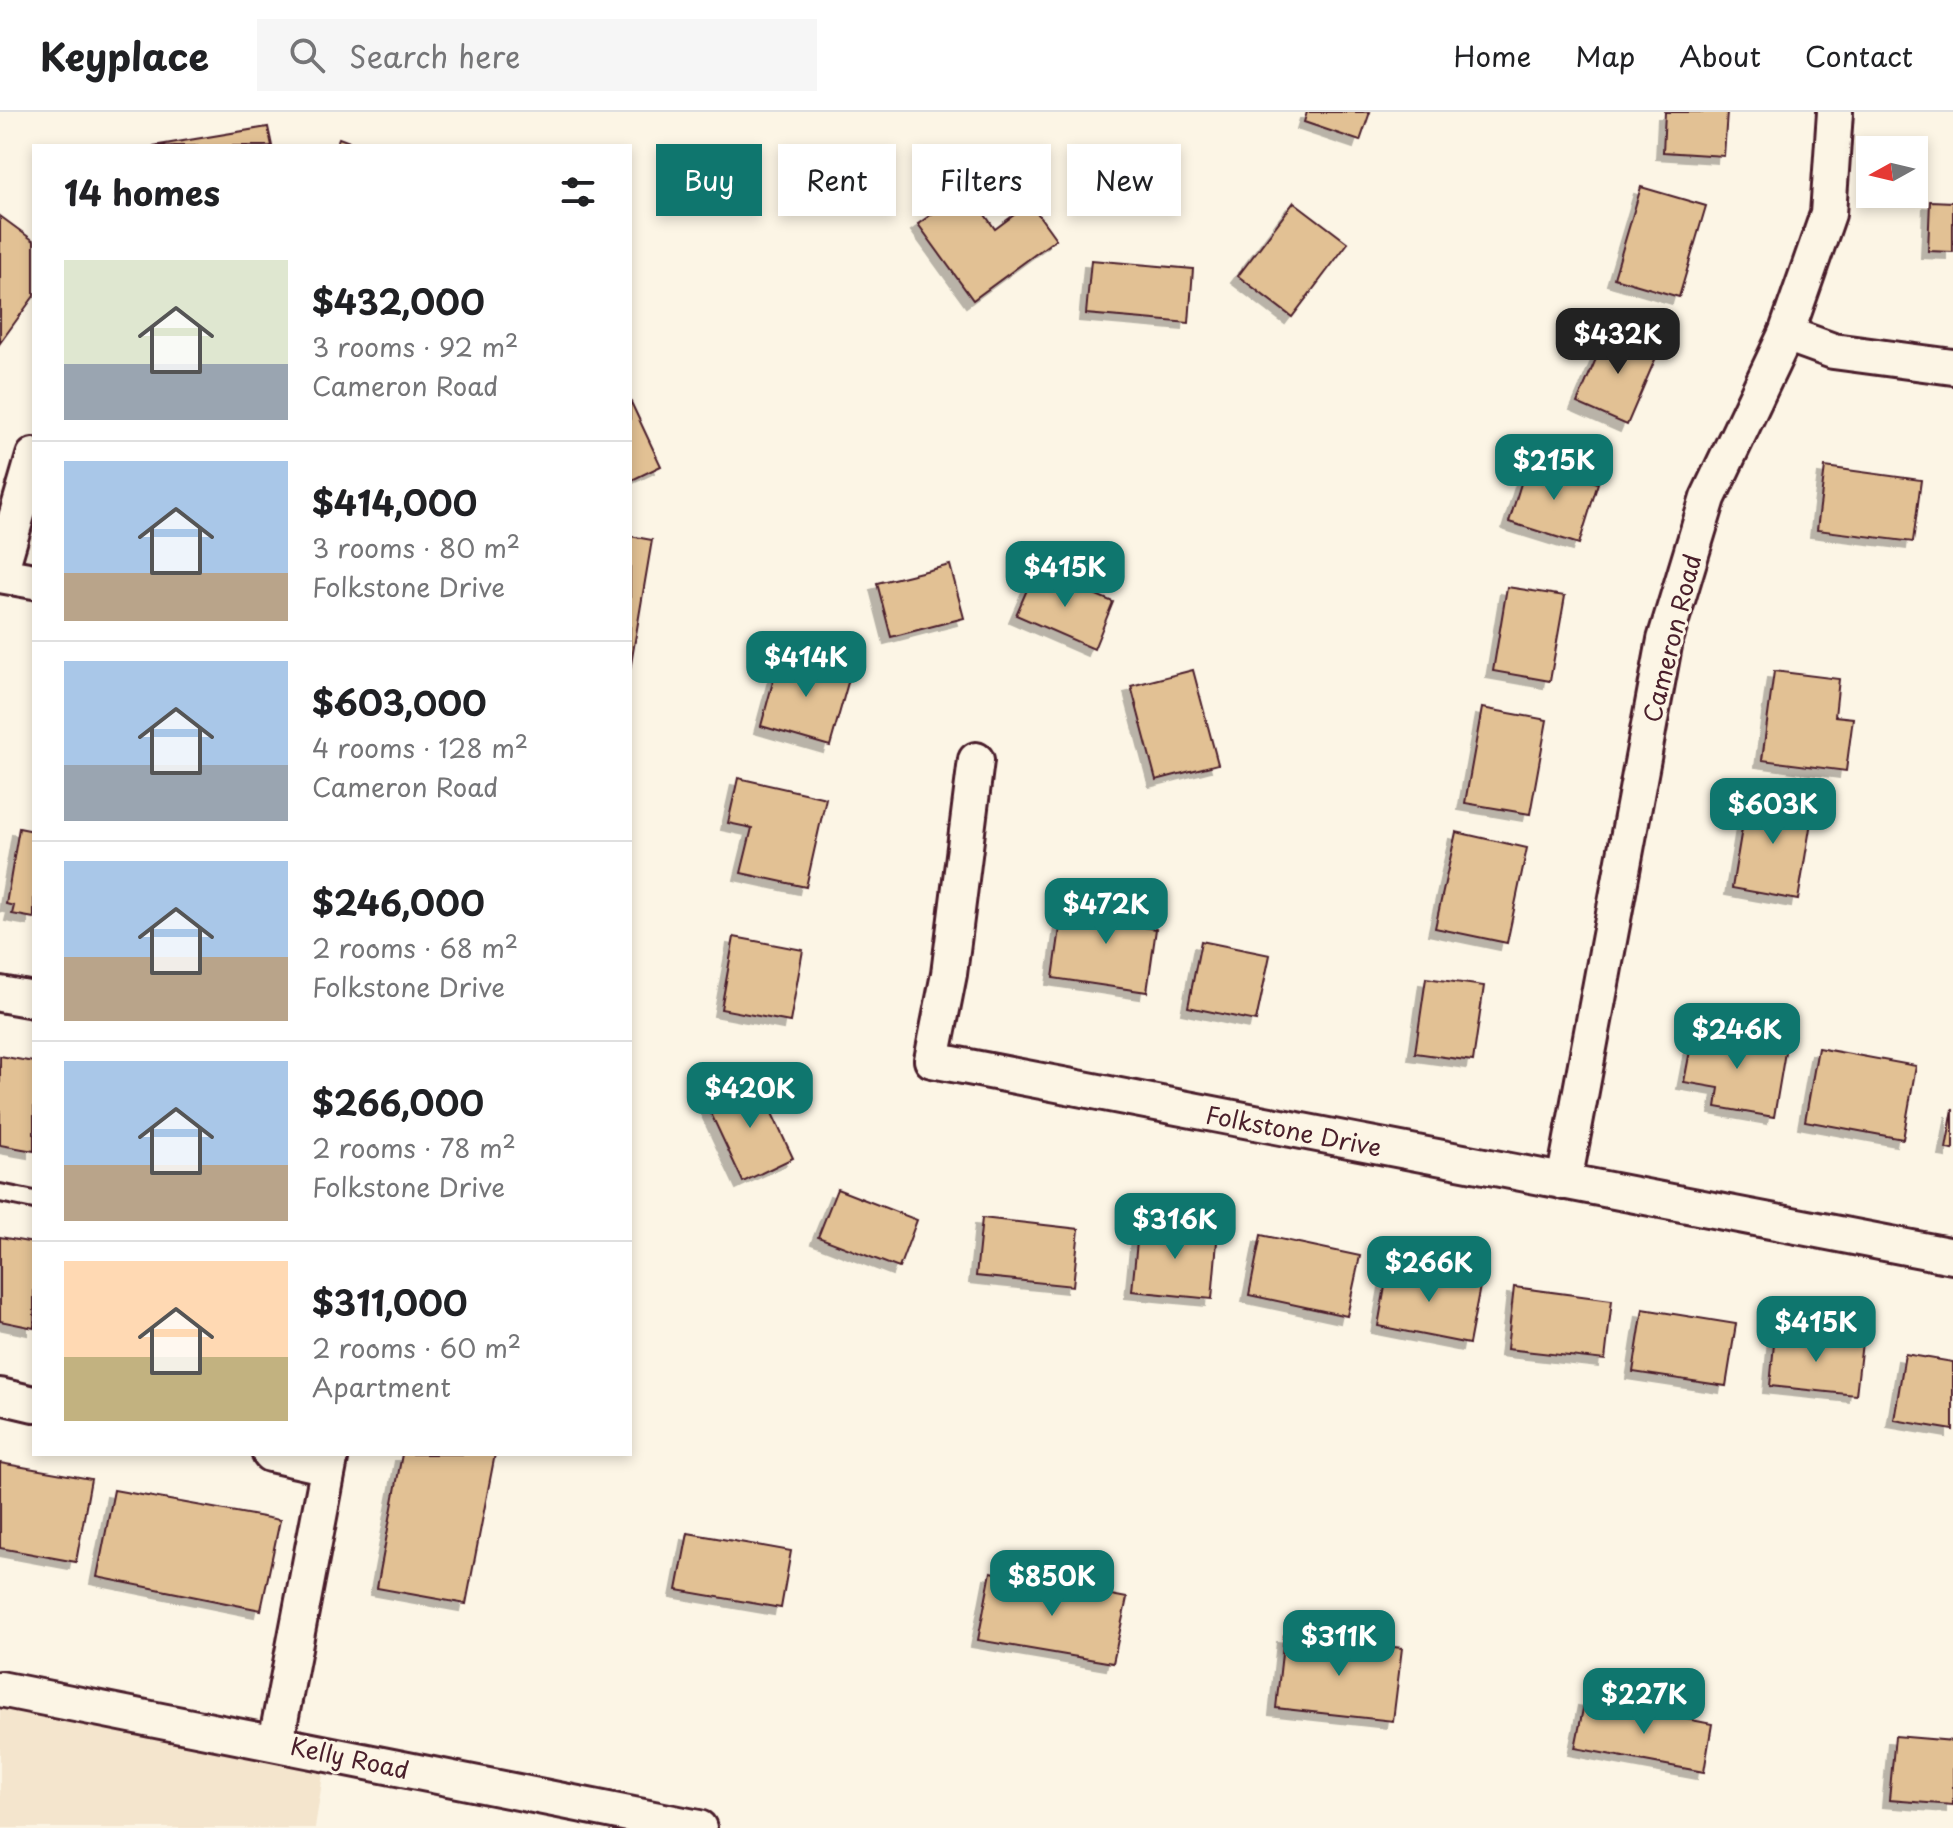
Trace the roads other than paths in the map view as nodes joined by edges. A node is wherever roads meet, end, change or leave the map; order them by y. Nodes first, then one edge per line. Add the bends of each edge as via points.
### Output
1 (1835, 112) edge
2 (1786, 334) junction
3 (1953, 367) edge
4 (32, 463) edge
5 (0, 574) edge
6 (32, 581) edge
7 (976, 760) dead end
8 (0, 994) edge
9 (32, 1000) edge
10 (1564, 1182) junction
11 (0, 1193) edge
12 (32, 1200) edge
13 (1953, 1256) edge
14 (0, 1396) edge
15 (32, 1404) edge
16 (290, 1456) edge
17 (330, 1460) edge
18 (0, 1689) edge
19 (276, 1742) junction
20 (699, 1828) edge

1 - 2 street, Cameron Road via 1828,214
2 - 3 street via 1833,351
2 - 10 street, Cameron Road via 1708,498 1665,640
4 - 5 street
5 - 6 street
7 - 10 street, Folkstone Drive via 949,974 932,1060
8 - 9 street
10 - 13 street, Folkstone Drive
11 - 12 lane
14 - 15 street
16 - 17 street
17 - 19 street
18 - 19 street, Kelly Road
19 - 20 street, Kelly Road

